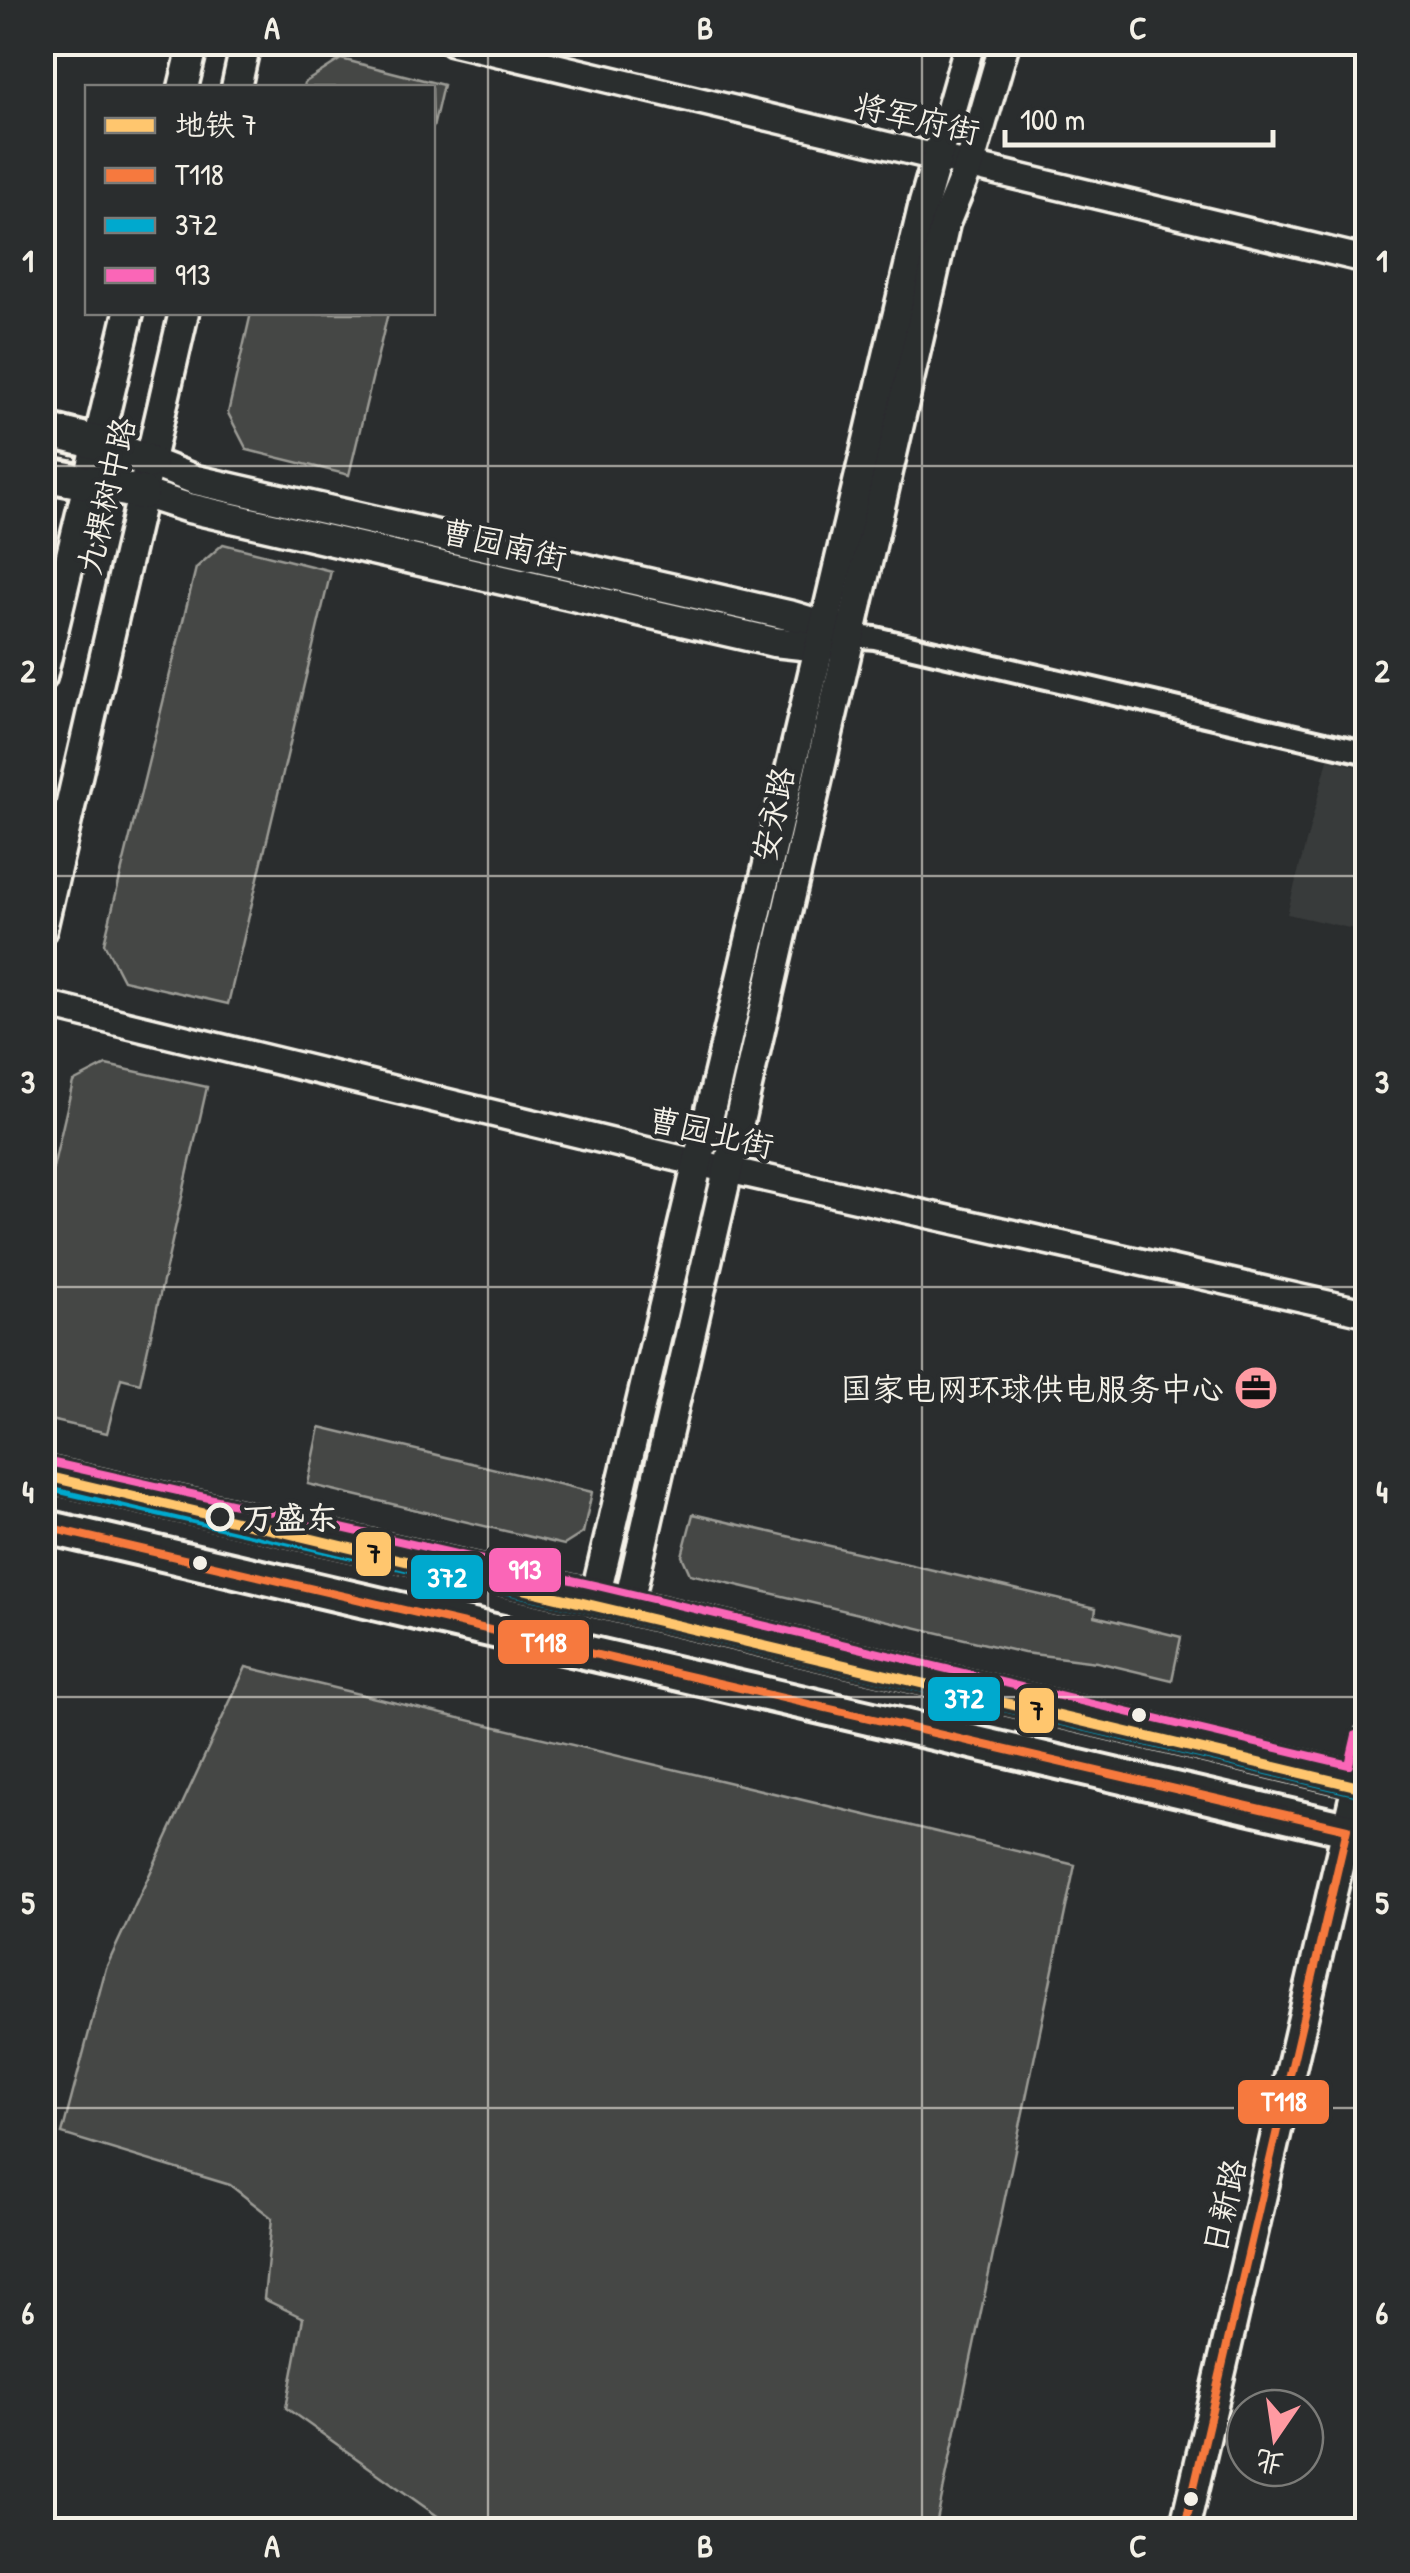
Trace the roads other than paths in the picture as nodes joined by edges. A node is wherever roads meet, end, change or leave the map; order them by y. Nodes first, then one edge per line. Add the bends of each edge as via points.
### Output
1 (194, 42) edge
2 (246, 42) edge
3 (452, 42) edge
4 (970, 42) edge
5 (1005, 42) edge
6 (184, 85) edge
7 (237, 85) edge
8 (939, 157) junction
9 (970, 163) junction
10 (1367, 258) edge
11 (128, 315) edge
12 (183, 315) edge
13 (42, 429) edge
14 (98, 443) junction
15 (42, 474) edge
16 (146, 478) junction
17 (88, 483) junction
18 (822, 635) junction
19 (852, 636) junction
20 (42, 677) edge
21 (1368, 753) edge
22 (42, 929) edge
23 (42, 1004) edge
24 (698, 1164) junction
25 (728, 1170) junction
26 (1368, 1313) edge
27 (42, 1473) edge
28 (42, 1526) edge
29 (595, 1598) junction
30 (628, 1606) junction
31 (1368, 1738) edge
32 (1362, 1782) edge
33 (1361, 1829) edge
34 (1184, 2530) edge
35 (1200, 2530) edge

1 - 6 main road
2 - 7 main road
3 - 8 street, 将军府街
4 - 8 main road, 安永路
5 - 9 main road, 安永路
8 - 9 street, 将军府街
8 - 18 main road, 安永路
9 - 10 street, 将军府街
9 - 19 main road, 安永路 via 945,224
11 - 14 main road, 九棵树中路
12 - 16 main road, 九棵树中路
13 - 14 main road
14 - 16 main road
14 - 17 main road, 九棵树中路
15 - 17 main road
16 - 17 main road
16 - 18 main road, 曹园南街 via 196,480
16 - 22 main road, 九棵树中路
17 - 20 main road, 九棵树中路
18 - 19 main road, 曹园南街
18 - 24 main road, 安永路
19 - 21 street, 曹园南街
19 - 25 main road, 安永路
23 - 24 street, 曹园北街
24 - 25 street, 曹园北街
24 - 29 main road, 安永路
25 - 26 street, 曹园北街
25 - 30 main road, 安永路
27 - 29 main road
28 - 33 main road
29 - 30 main road
30 - 32 main road
31 - 32 main road, 日新路
32 - 33 main road, 日新路
33 - 34 main road, 日新路
33 - 35 main road, 日新路

